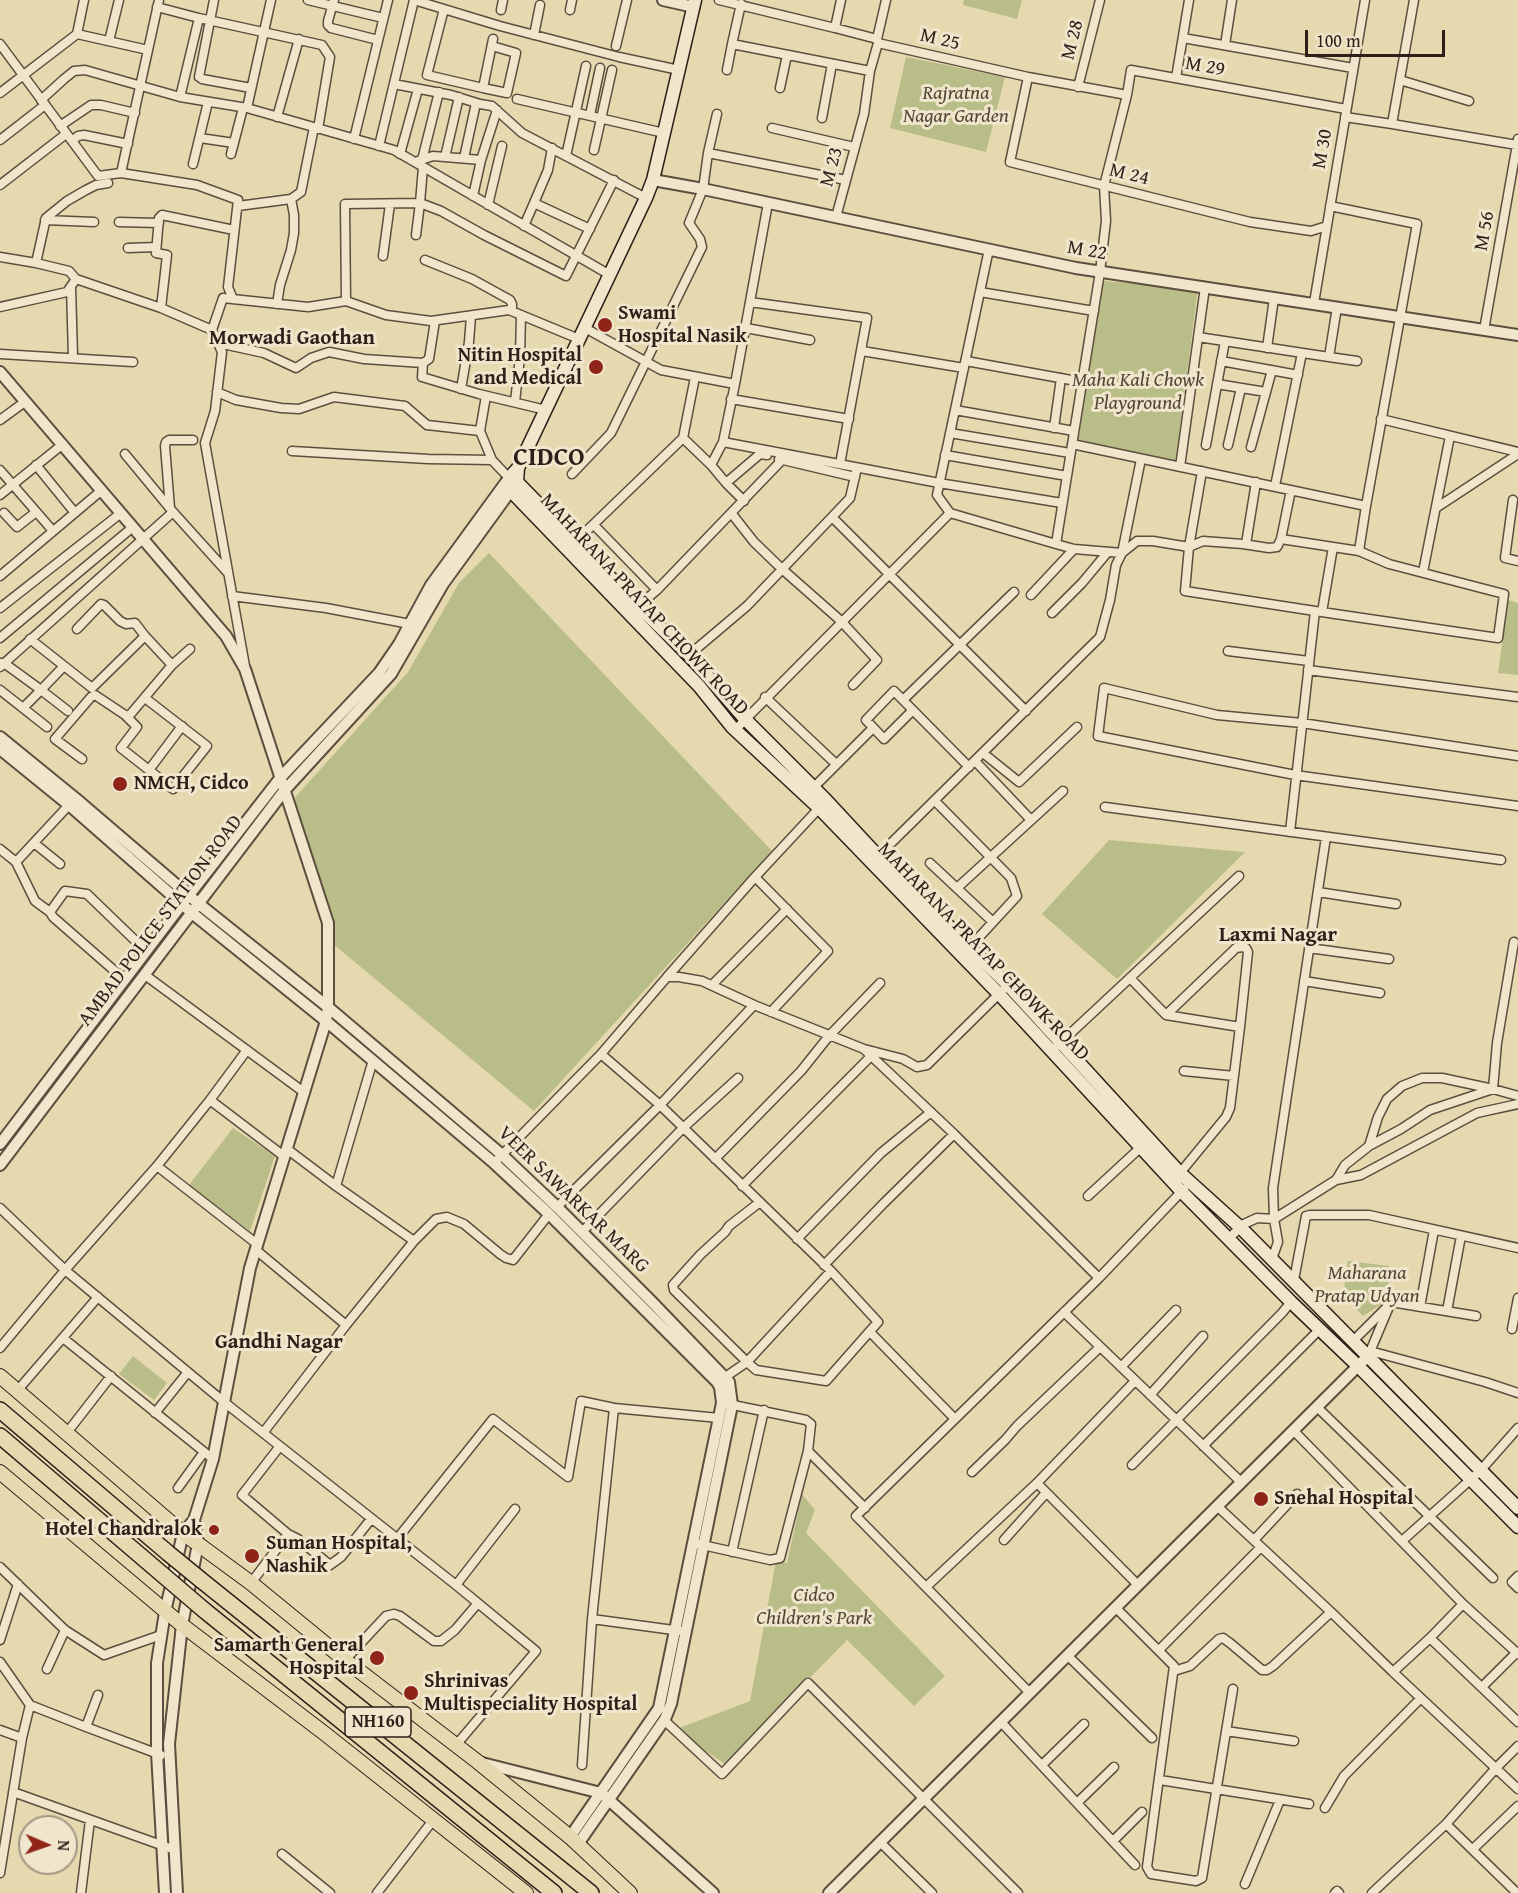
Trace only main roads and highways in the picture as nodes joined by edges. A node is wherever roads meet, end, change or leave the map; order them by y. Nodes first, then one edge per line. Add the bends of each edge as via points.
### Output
1 (694, 4) edge
2 (512, 484) joint
3 (572, 546) junction
4 (823, 804) junction
5 (874, 859) junction
6 (1003, 990) junction
7 (1056, 1046) junction
8 (1186, 1187) junction
9 (1365, 1358) junction
10 (0, 1376) edge
11 (0, 1410) edge
12 (0, 1436) edge
13 (0, 1472) edge
14 (1475, 1475) junction
15 (1515, 1500) edge
16 (1518, 1527) edge
17 (526, 1893) edge
18 (554, 1893) edge
19 (591, 1893) edge
20 (630, 1893) edge

1 - 2 main road, AMBAD POLICE STATION ROAD via 653,180
2 - 3 main road, MAHARANA PRATAP CHOWK ROAD
3 - 4 main road, MAHARANA PRATAP CHOWK ROAD via 689,655 813,788
3 - 4 main road, MAHARANA PRATAP CHOWK ROAD via 735,730
4 - 5 main road, MAHARANA PRATAP CHOWK ROAD
5 - 6 main road, MAHARANA PRATAP CHOWK ROAD
5 - 6 main road, MAHARANA PRATAP CHOWK ROAD via 970,947
6 - 7 main road, MAHARANA PRATAP CHOWK ROAD
7 - 8 main road, MAHARANA PRATAP CHOWK ROAD via 1140,1148
7 - 8 main road, MAHARANA PRATAP CHOWK ROAD via 1180,1173
8 - 9 main road, MAHARANA PRATAP CHOWK ROAD via 1241,1228 1353,1341
8 - 9 main road, MAHARANA PRATAP CHOWK ROAD via 1228,1239 1291,1302 1320,1329
9 - 14 main road, MAHARANA PRATAP CHOWK ROAD
10 - 20 main road via 183,1533 478,1762
11 - 19 highway, NH160, bridge via 201,1580
12 - 18 highway, NH160, bridge via 204,1610
13 - 17 main road via 165,1612
14 - 15 main road, MAHARANA PRATAP CHOWK ROAD
14 - 16 main road, MAHARANA PRATAP CHOWK ROAD

